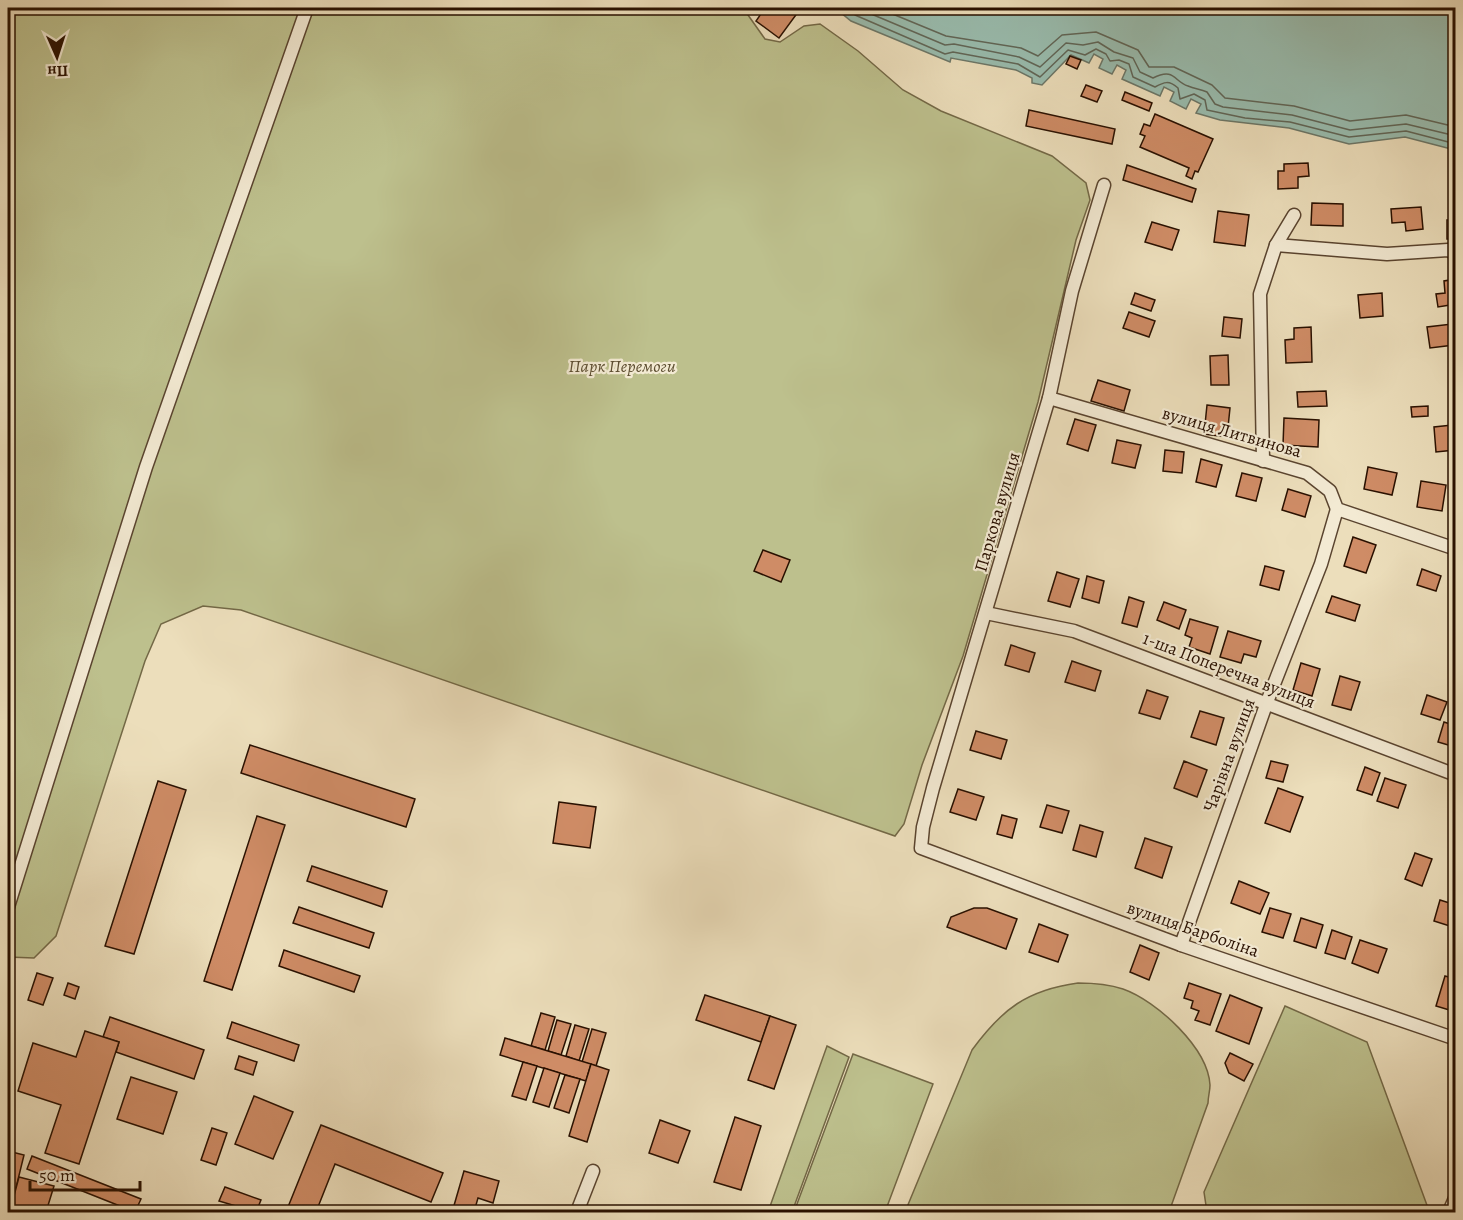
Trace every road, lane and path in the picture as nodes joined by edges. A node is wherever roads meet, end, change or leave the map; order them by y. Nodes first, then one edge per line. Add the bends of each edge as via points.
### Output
1 (307, 8) edge
2 (1104, 185) dead end
3 (1294, 215) dead end
4 (1276, 245) junction
5 (1455, 254) edge
6 (1049, 398) junction
7 (1263, 461) junction
8 (1337, 509) junction
9 (1455, 549) edge
10 (986, 613) junction
11 (1267, 702) junction
12 (1455, 775) edge
13 (921, 848) joint
14 (8, 907) edge
15 (1181, 945) junction
16 (1455, 1039) edge
17 (592, 1171) dead end
18 (1455, 1197) edge
19 (577, 1212) edge
20 (1449, 1212) edge

1 - 14 street via 142,479
2 - 6 street, Паркова вулиця via 1072,291
3 - 4 street
4 - 5 street via 1387,254 1448,250
4 - 7 street via 1260,294
6 - 7 street, вулиця Литвинова
6 - 10 street, Паркова вулиця
7 - 8 street, вулиця Литвинова via 1307,473 1330,491
8 - 9 street
8 - 11 street, Чарівна вулиця via 1321,564
10 - 11 street, 1-ша Поперечна вулиця via 1074,631
10 - 13 street, Паркова вулиця via 933,788
11 - 12 street, 1-ша Поперечна вулиця
11 - 15 street, Чарівна вулиця
13 - 15 street, вулиця Барболіна
15 - 16 street, вулиця Барболіна
17 - 19 street
18 - 20 street

